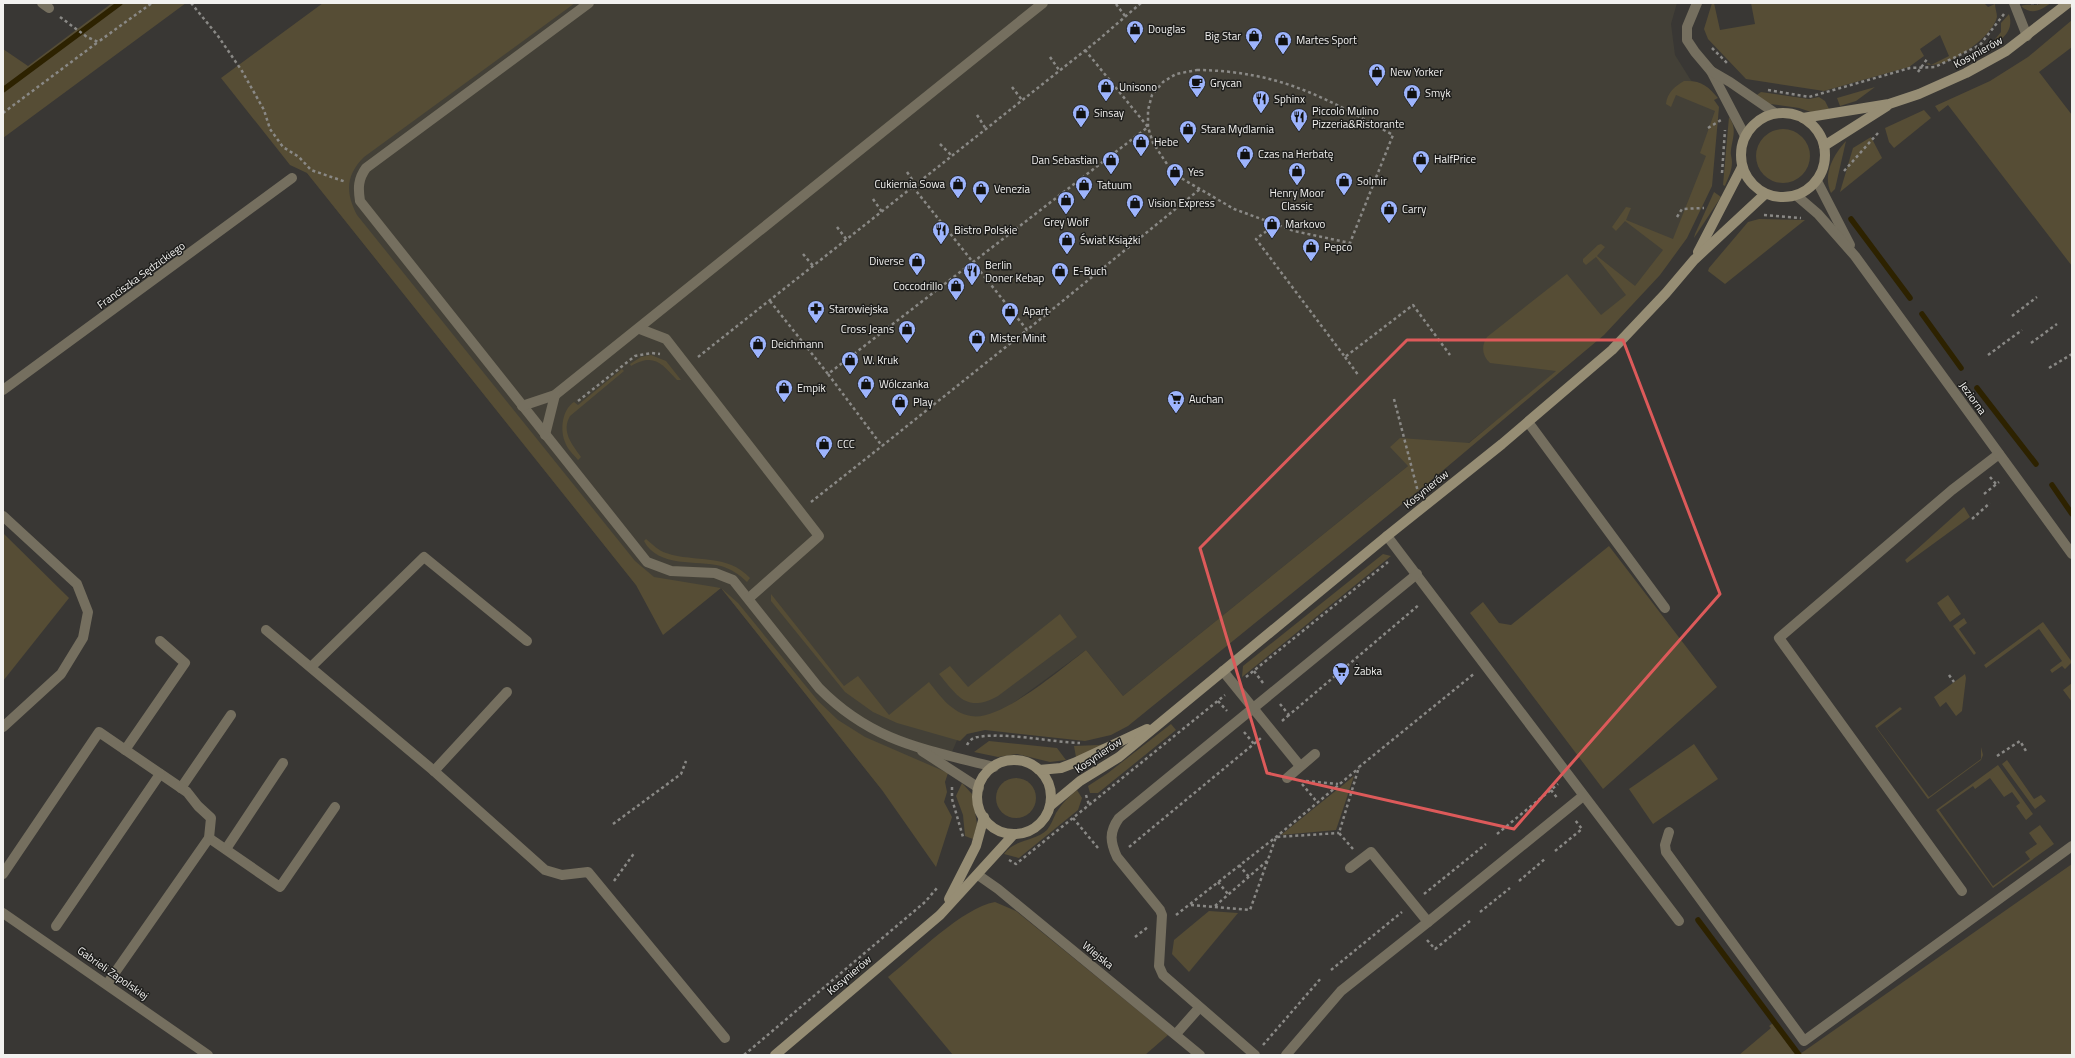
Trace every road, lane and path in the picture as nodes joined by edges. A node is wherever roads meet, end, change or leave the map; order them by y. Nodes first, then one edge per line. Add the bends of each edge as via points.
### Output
1 (152, 3) edge
2 (191, 3) edge
3 (589, 3) edge
4 (1043, 3) edge
5 (1141, 3) edge
6 (1697, 3) edge
7 (2014, 3) edge
8 (2031, 3) edge
9 (2038, 3) edge
10 (2068, 3) edge
11 (1116, 4) dead end
12 (45, 5) edge
13 (2006, 13) dead end
14 (1125, 16) junction
15 (2027, 36) junction
16 (98, 42) junction
17 (1710, 46) dead end
18 (1085, 50) junction
19 (1050, 57) dead end
20 (1927, 59) dead end
21 (1732, 68) dead end
22 (1922, 68) junction
23 (1060, 70) junction
24 (1711, 71) junction
25 (1918, 72) dead end
26 (1012, 87) dead end
27 (1763, 89) dead end
28 (1022, 100) junction
29 (1889, 104) junction
30 (3, 113) edge
31 (1775, 114) junction
32 (977, 116) dead end
33 (1803, 118) junction
34 (1721, 120) dead end
35 (1725, 126) dead end
36 (1148, 127) junction
37 (1708, 128) dead end
38 (986, 129) junction
39 (1878, 133) dead end
40 (1745, 136) junction
41 (940, 144) dead end
42 (1824, 146) junction
43 (952, 156) junction
44 (1742, 167) junction
45 (1844, 171) dead end
46 (907, 172) dead end
47 (292, 178) dead end
48 (1719, 178) dead end
49 (1817, 182) junction
50 (916, 185) junction
51 (358, 186) junction
52 (913, 187) junction
53 (1200, 189) junction
54 (1765, 194) junction
55 (1797, 196) junction
56 (873, 199) dead end
57 (1708, 202) dead end
58 (1705, 208) junction
59 (882, 212) junction
60 (1702, 213) dead end
61 (1759, 214) dead end
62 (1677, 217) dead end
63 (1803, 219) dead end
64 (1276, 224) junction
65 (837, 227) dead end
66 (846, 240) junction
67 (803, 254) dead end
68 (1855, 256) junction
69 (1694, 260) junction
70 (973, 263) junction
71 (814, 267) junction
72 (2037, 298) dead end
73 (770, 301) junction
74 (758, 310) dead end
75 (2012, 316) dead end
76 (2057, 324) dead end
77 (640, 329) junction
78 (1027, 330) junction
79 (2022, 330) dead end
80 (2031, 343) dead end
81 (2072, 354) edge
82 (1450, 355) dead end
83 (1988, 355) dead end
84 (1345, 357) junction
85 (2049, 368) dead end
86 (828, 374) junction
87 (1359, 376) dead end
88 (3, 390) edge
89 (555, 395) junction
90 (1394, 399) dead end
91 (522, 406) junction
92 (1528, 422) junction
93 (545, 435) junction
94 (882, 446) junction
95 (1999, 454) junction
96 (1999, 482) dead end
97 (1424, 490) dead end
98 (1984, 494) dead end
99 (811, 502) dead end
100 (1990, 503) dead end
101 (3, 516) edge
102 (1972, 519) dead end
103 (1387, 536) junction
104 (2072, 554) edge
105 (1417, 574) junction
106 (749, 598) junction
107 (1424, 602) dead end
108 (1665, 608) dead end
109 (266, 630) dead end
110 (527, 641) dead end
111 (160, 642) dead end
112 (311, 667) junction
113 (1223, 670) junction
114 (1254, 671) dead end
115 (1476, 672) dead end
116 (1949, 675) dead end
117 (1954, 682) dead end
118 (1266, 686) dead end
119 (507, 692) dead end
120 (1277, 700) dead end
121 (1218, 701) dead end
122 (1253, 708) junction
123 (231, 715) dead end
124 (1230, 715) dead end
125 (1159, 723) junction
126 (3, 728) edge
127 (1241, 729) dead end
128 (1264, 736) dead end
129 (1065, 743) dead end
130 (1081, 743) dead end
131 (1254, 744) junction
132 (960, 746) dead end
133 (915, 747) junction
134 (966, 747) dead end
135 (125, 750) junction
136 (2026, 752) dead end
137 (1315, 754) dead end
138 (1997, 756) dead end
139 (686, 761) dead end
140 (283, 763) dead end
141 (994, 766) junction
142 (1300, 766) junction
143 (1360, 768) junction
144 (1039, 770) junction
145 (434, 771) junction
146 (160, 774) junction
147 (1287, 778) dead end
148 (1558, 779) dead end
149 (1339, 784) junction
150 (181, 788) junction
151 (979, 788) junction
152 (1551, 790) junction
153 (1583, 796) junction
154 (1317, 802) junction
155 (1561, 803) dead end
156 (1089, 805) dead end
157 (1050, 806) junction
158 (335, 807) dead end
159 (984, 817) junction
160 (1572, 817) dead end
161 (1073, 818) junction
162 (613, 824) dead end
163 (1669, 832) dead end
164 (1339, 833) junction
165 (1014, 834) junction
166 (1497, 834) dead end
167 (1276, 837) junction
168 (209, 838) junction
169 (1486, 844) dead end
170 (2072, 846) edge
171 (226, 849) junction
172 (1124, 851) dead end
173 (1555, 851) dead end
174 (635, 852) dead end
175 (1100, 852) dead end
176 (1357, 854) dead end
177 (1546, 858) dead end
178 (1268, 861) junction
179 (1016, 864) dead end
180 (1239, 865) junction
181 (1350, 868) dead end
182 (3, 874) edge
183 (978, 875) junction
184 (1249, 877) junction
185 (1519, 881) dead end
186 (1218, 882) junction
187 (941, 883) dead end
188 (1510, 888) dead end
189 (1962, 891) dead end
190 (605, 892) junction
191 (1228, 894) junction
192 (1419, 898) dead end
193 (1190, 905) junction
194 (1214, 907) junction
195 (1480, 912) dead end
196 (3, 913) edge
197 (940, 915) junction
198 (1408, 917) dead end
199 (1172, 918) dead end
200 (1470, 921) dead end
201 (1679, 921) dead end
202 (1428, 922) junction
203 (1149, 925) dead end
204 (56, 926) dead end
205 (1135, 937) dead end
206 (1425, 937) dead end
207 (1331, 970) dead end
208 (1322, 977) dead end
209 (107, 984) junction
210 (1199, 1008) junction
211 (1176, 1034) junction
212 (725, 1038) dead end
213 (1258, 1052) edge
214 (208, 1055) edge
215 (744, 1055) edge
216 (775, 1055) edge
217 (1200, 1055) edge
218 (1286, 1055) edge

1 - 16 path
2 - 51 path via 242,71 264,110 270,129 283,148 299,157 311,170
3 - 51 street via 380,156 360,176
4 - 77 street
5 - 14 path
6 - 24 street via 1686,27 1687,40
7 - 15 street
8 - 9 path
10 - 15 main road, Kosynierów
11 - 14 path
12 - 16 path via 87,37
13 - 22 path via 1980,45 1935,67
14 - 18 path
15 - 29 main road, Kosynierów via 1966,74
16 - 30 path
17 - 21 path
18 - 23 path
18 - 36 path
19 - 23 path
20 - 22 path
22 - 25 path
22 - 27 path via 1910,68 1810,97
23 - 28 path
24 - 31 street
24 - 40 street
26 - 28 path
28 - 38 path
29 - 33 main road, Kosynierów
29 - 42 main road, Kosynierów
31 - 33 main road via 1789,113
31 - 40 main road via 1763,118 1752,126
32 - 38 path
33 - 42 main road via 1817,130
34 - 37 path
35 - 48 path via 1722,171
36 - 53 path via 1153,143 1167,164 1181,178
36 - 64 path via 1148,110 1152,95 1163,82 1176,74 1197,70 1224,70 1263,76 1297,86 1329,100 1393,135 1350,243 1294,231
36 - 70 path
38 - 43 path
39 - 45 path
40 - 44 main road via 1740,151
41 - 43 path
42 - 49 main road via 1825,159
43 - 50 path
44 - 54 main road via 1755,188
44 - 69 main road, Kosynierów
46 - 50 path
47 - 88 street, Franciszka Sędzickiego
49 - 55 main road
49 - 68 street, Jeziorna
50 - 52 path
51 - 91 street via 360,201
52 - 59 path
52 - 70 path
53 - 64 path via 1234,209
53 - 78 path
54 - 55 main road via 1781,198
54 - 69 main road, Kosynierów
55 - 68 street, Jeziorna via 1818,214
56 - 59 path
57 - 58 path
58 - 60 path
58 - 62 path via 1682,209
59 - 66 path
61 - 63 path
64 - 84 path via 1256,239
65 - 66 path
66 - 71 path
67 - 71 path
68 - 95 street, Jeziorna
69 - 92 main road, Kosynierów via 1612,350
70 - 78 path
70 - 86 path
71 - 73 path
72 - 75 path
73 - 74 path
73 - 86 path
76 - 80 path
77 - 89 street
77 - 106 street via 666,339 819,536
78 - 94 path
79 - 83 path
81 - 85 path
82 - 84 path via 1413,305
84 - 87 path
86 - 94 path
89 - 91 street
89 - 93 street
90 - 97 path via 1418,495
91 - 93 street
92 - 103 main road, Kosynierów
92 - 108 street
93 - 106 street via 647,562 671,571 715,573 733,580
94 - 99 path
95 - 104 street, Jeziorna
95 - 189 street via 1952,490 1779,638
96 - 98 path
100 - 102 path
101 - 126 street via 77,584 88,612 83,638 61,674
103 - 105 street
103 - 113 main road, Kosynierów
105 - 122 street
105 - 153 street
106 - 133 street via 819,688 835,704 864,726
107 - 120 path via 1289,715
109 - 112 street
110 - 112 street via 424,558
111 - 135 street via 185,663
112 - 145 street
113 - 122 street
113 - 125 main road, Kosynierów
114 - 118 path
115 - 143 path
116 - 117 path
119 - 145 street
121 - 124 path
122 - 142 street
122 - 210 street via 1119,818 1110,835 1117,857 1162,915 1160,970 1167,981
123 - 150 street
125 - 144 main road, Kosynierów via 1074,763 1061,768
125 - 157 main road, Kosynierów via 1119,757 1080,781
127 - 131 path
128 - 131 path
129 - 130 path
131 - 172 path
132 - 134 path
133 - 141 street
133 - 151 street
135 - 146 street
135 - 182 street via 99,732
136 - 138 path via 2020,741
137 - 142 street
139 - 162 path via 681,774
140 - 171 street
141 - 144 main road via 1018,761
141 - 151 main road
142 - 147 street
143 - 149 path
143 - 164 path
144 - 157 main road via 1050,786
145 - 190 street via 545,870 562,875 588,872
146 - 150 street
146 - 204 street
148 - 152 path via 1560,782
149 - 154 path
149 - 154 path via 1299,780
150 - 168 street via 212,818
151 - 159 main road via 978,798
152 - 155 path
152 - 166 path
153 - 201 street
153 - 202 street
154 - 167 path
156 - 161 path
157 - 165 main road via 1046,817 1037,826 1027,832
158 - 171 street via 280,887
159 - 165 main road via 997,829
159 - 197 main road, Kosynierów via 976,846
160 - 173 path via 1582,829
161 - 175 path
161 - 179 path
163 - 170 street via 1665,845 1666,852 1804,1041
164 - 167 path
164 - 176 path
165 - 183 main road, Kosynierów
167 - 178 path
167 - 180 path
168 - 171 street
168 - 209 street
169 - 192 path
174 - 190 path
177 - 185 path
178 - 184 path
178 - 194 path via 1250,910
180 - 184 path
180 - 186 path
181 - 202 street via 1371,852
183 - 197 main road, Kosynierów
183 - 211 street, Wiejska
184 - 191 path
186 - 191 path
186 - 193 path
187 - 215 path via 925,902
188 - 195 path
190 - 212 street
191 - 194 path
193 - 194 path
193 - 199 path
196 - 209 street, Gabrieli Zapolskiej
197 - 216 main road, Kosynierów
198 - 207 path via 1403,912
200 - 206 path via 1435,949
202 - 218 street via 1341,990
203 - 205 path
208 - 213 path
209 - 214 street, Gabrieli Zapolskiej
210 - 211 street
210 - 213 street
211 - 217 street, Wiejska

